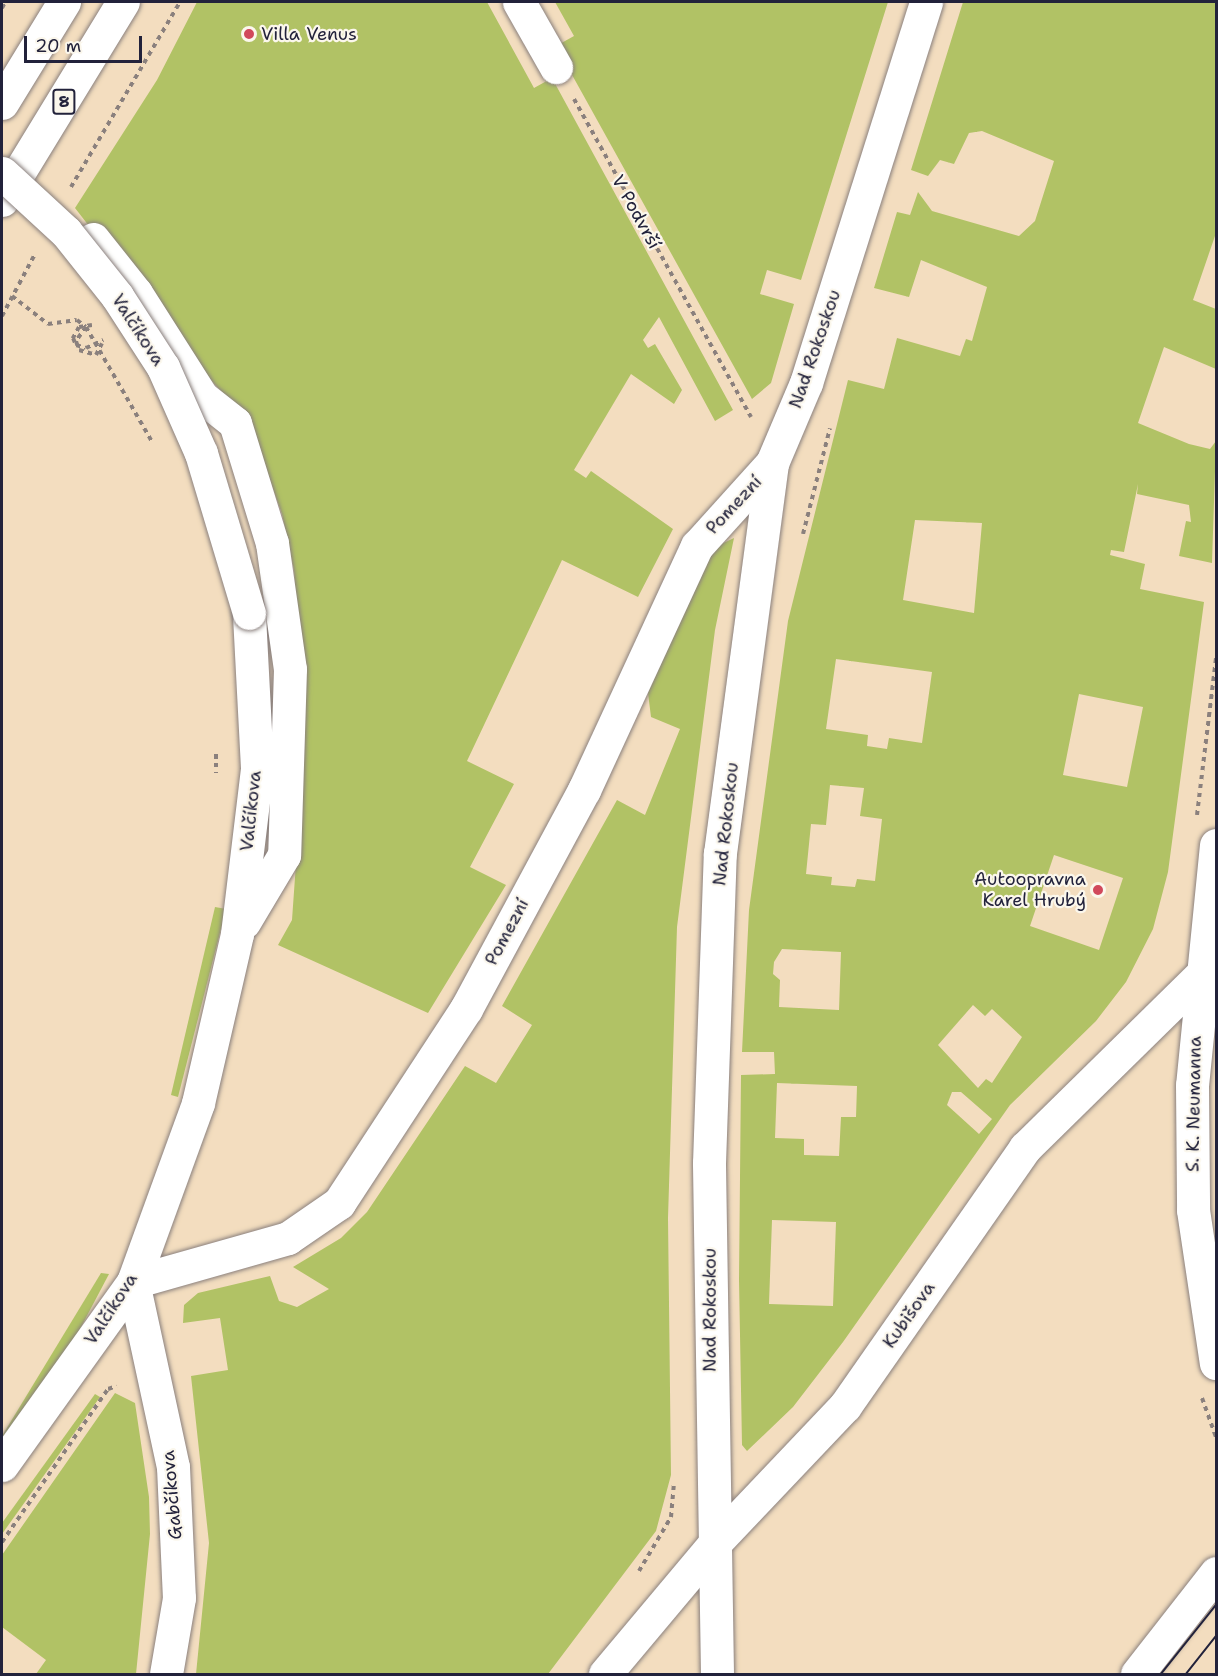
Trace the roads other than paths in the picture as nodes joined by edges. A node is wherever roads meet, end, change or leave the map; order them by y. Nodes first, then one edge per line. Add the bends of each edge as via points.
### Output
1 (64, 2) edge
2 (123, 2) edge
3 (519, 2) edge
4 (926, 2) edge
5 (556, 67) road end
6 (2, 103) edge
7 (2, 173) edge
8 (2, 200) edge
9 (93, 239) dead end
10 (772, 464) junction
11 (1216, 845) edge
12 (237, 934) junction
13 (1208, 967) edge
14 (133, 1282) junction
15 (1216, 1363) edge
16 (2, 1465) edge
17 (714, 1544) junction
18 (1216, 1573) edge
19 (166, 1674) edge
20 (605, 1674) edge
21 (717, 1674) edge
22 (1137, 1674) edge

1 - 6 street
2 - 8 street, 8
3 - 5 street
4 - 10 street, Nad Rokoskou via 806,383
7 - 12 street, Valčíkova, bridge via 66,232 117,296 164,367 201,453 249,613 257,768
9 - 12 street via 136,293 202,397 235,423 272,543 290,669 284,855
10 - 14 street, Pomezní via 697,546 584,790 471,998 339,1203 288,1238
10 - 17 street, Nad Rokoskou via 720,853 709,1163
11 - 13 street, S. K. Neumanna
12 - 14 street, Valčíkova via 198,1103
13 - 15 street, S. K. Neumanna via 1192,1085 1192,1210
13 - 17 street, Kubišova via 1025,1148 845,1406
14 - 16 street, Valčíkova
14 - 19 street, Gabčíkova via 172,1467 178,1598
17 - 20 street, Kubišova
17 - 21 street, Nad Rokoskou
18 - 22 street

